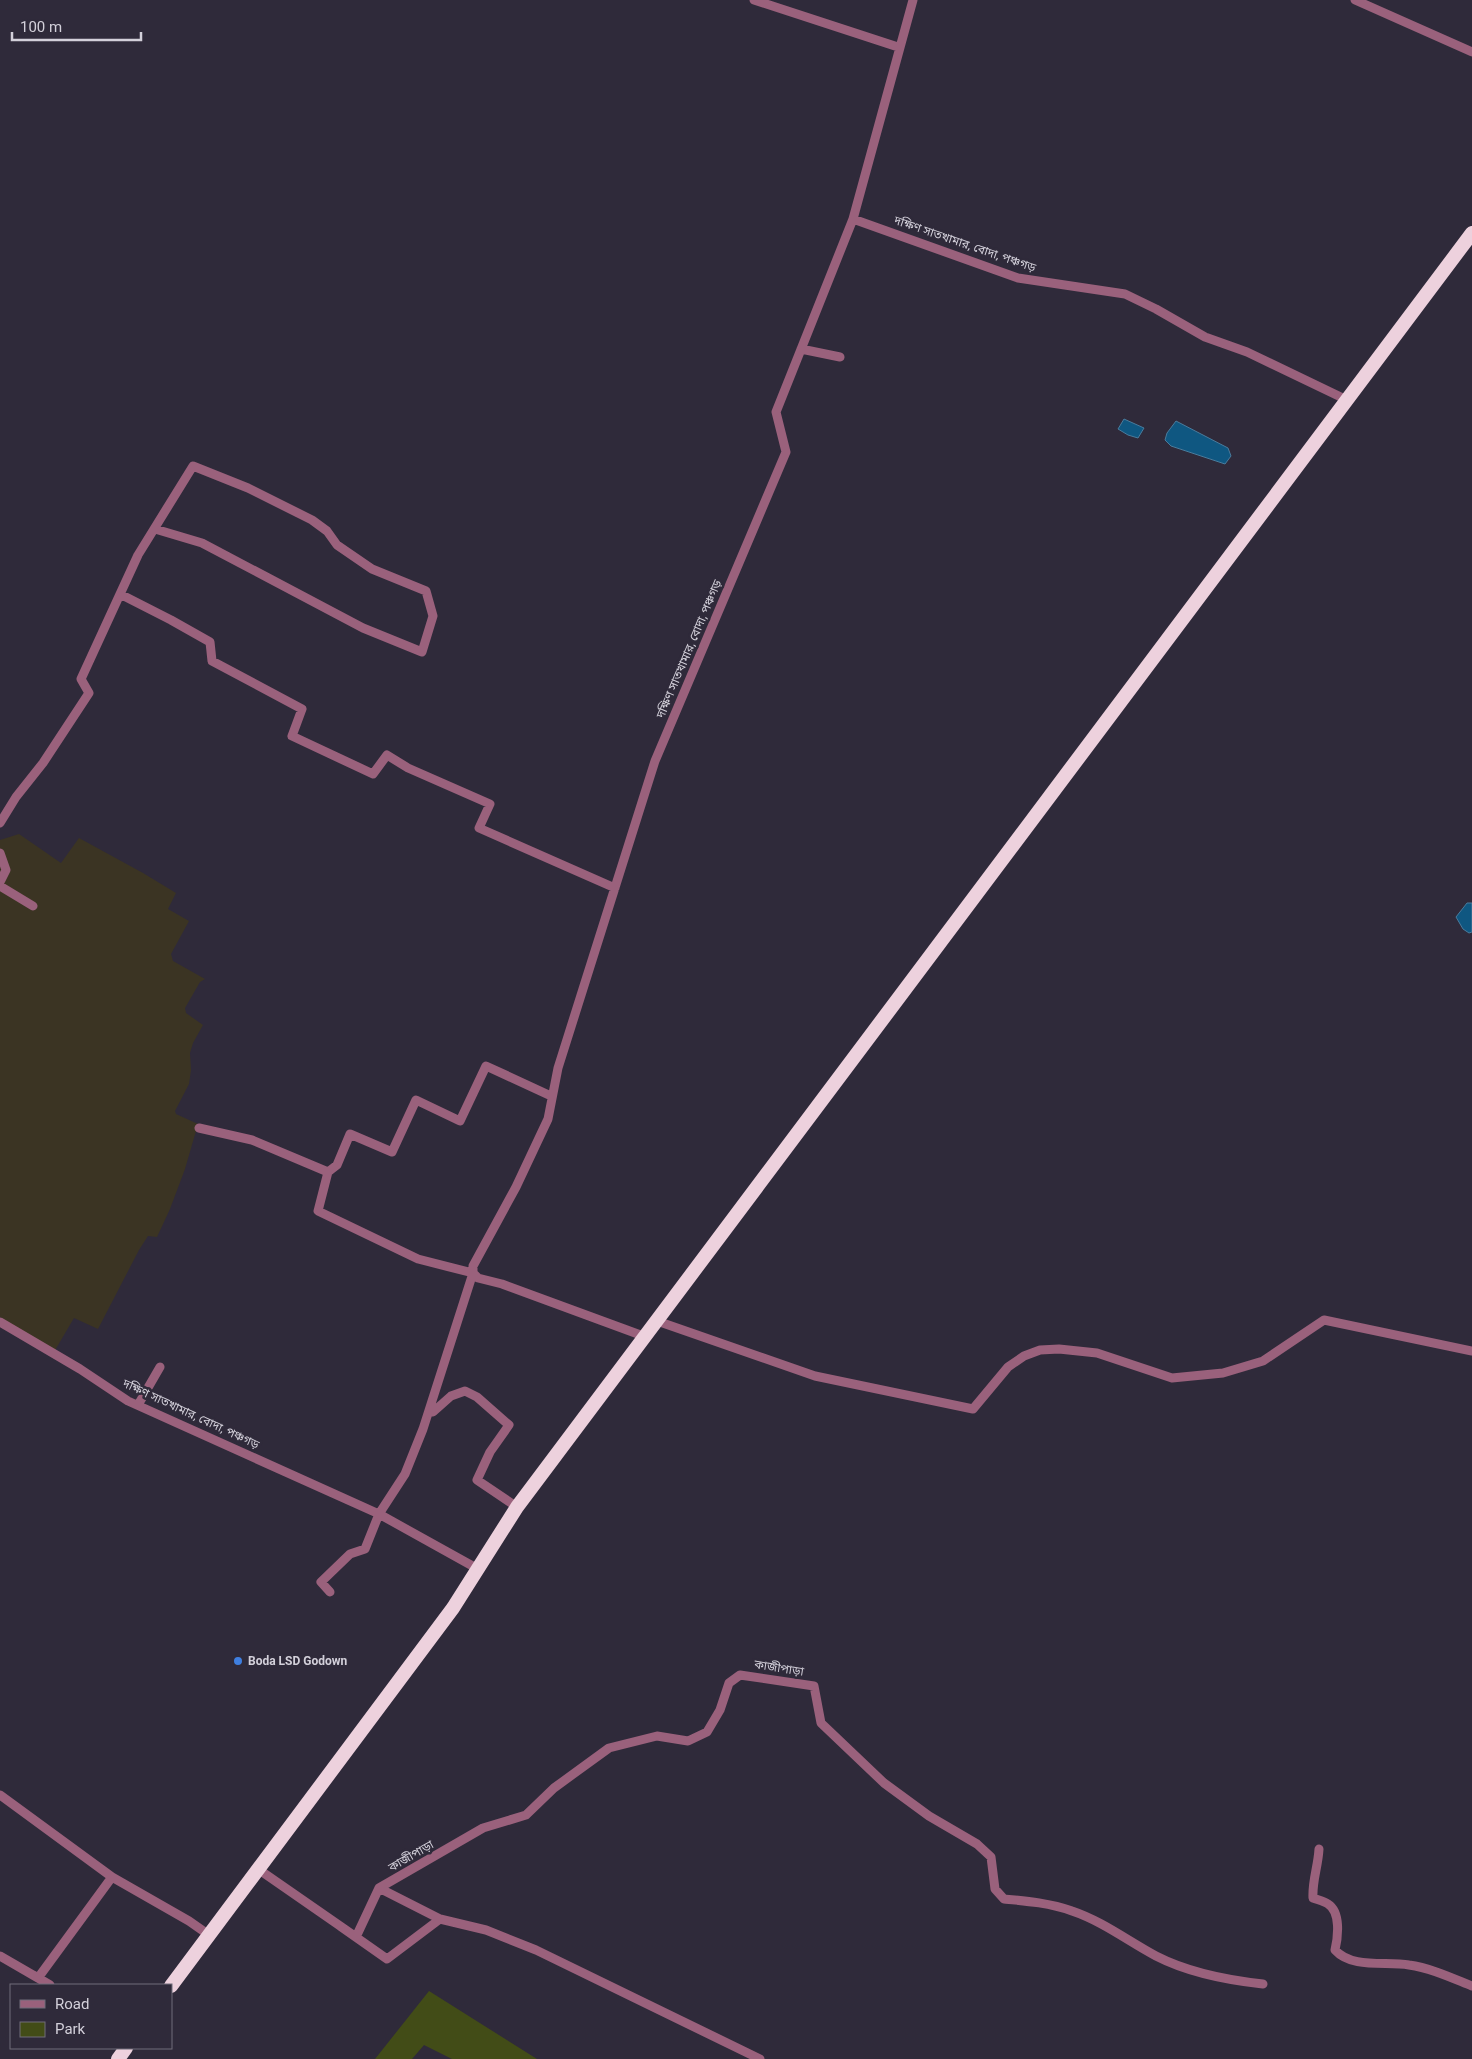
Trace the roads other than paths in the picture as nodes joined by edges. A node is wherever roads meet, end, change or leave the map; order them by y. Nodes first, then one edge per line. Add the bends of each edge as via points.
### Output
1 (754, 0) edge
2 (912, 0) edge
3 (1355, 0) edge
4 (898, 46) junction
5 (1472, 52) edge
6 (853, 219) junction
7 (1472, 233) edge
8 (801, 349) junction
9 (840, 357) dead end
10 (1346, 400) junction
11 (155, 529) junction
12 (120, 594) junction
13 (0, 823) edge
14 (0, 853) edge
15 (0, 882) edge
16 (0, 886) edge
17 (615, 888) junction
18 (33, 906) dead end
19 (551, 1096) junction
20 (199, 1128) dead end
21 (328, 1172) junction
22 (473, 1273) junction
23 (657, 1321) junction
24 (0, 1322) edge
25 (646, 1336) junction
26 (1472, 1350) edge
27 (160, 1367) dead end
28 (138, 1405) junction
29 (433, 1412) dead end
30 (517, 1508) junction
31 (379, 1514) junction
32 (478, 1568) junction
33 (330, 1592) dead end
34 (0, 1795) edge
35 (1319, 1849) dead end
36 (258, 1869) junction
37 (112, 1877) junction
38 (380, 1888) junction
39 (440, 1919) junction
40 (340, 1926) junction
41 (210, 1935) junction
42 (0, 1956) edge
43 (38, 1978) junction
44 (48, 1984) edge
45 (1263, 1984) dead end
46 (172, 1985) edge
47 (1472, 1986) edge
48 (760, 2059) edge

1 - 4 street
2 - 4 street, দক্ষিণ সাতখামার, বোদা, পঞ্চগড়
3 - 5 street
4 - 6 street, দক্ষিণ সাতখামার, বোদা, পঞ্চগড়
6 - 8 street, দক্ষিণ সাতখামার, বোদা, পঞ্চগড়
6 - 10 street, দক্ষিণ সাতখামার, বোদা, পঞ্চগড় via 1018,278 1124,294 1205,337 1247,352
7 - 10 highway
8 - 9 street
8 - 17 street, দক্ষিণ সাতখামার, বোদা, পঞ্চগড় via 776,412 786,452 655,761
10 - 23 highway
11 - 11 street via 202,543 363,628 422,652 433,616 426,591 372,569 337,545 327,531 312,520 248,488 192,466
11 - 12 street via 138,555
12 - 13 street via 81,680 89,693
12 - 17 street via 210,642 212,661 302,709 292,736 373,774 387,754 408,768 490,804 479,828
14 - 15 street via 6,870
16 - 18 street
17 - 19 street, দক্ষিণ সাতখামার, বোদা, পঞ্চগড়
19 - 21 street via 486,1066 460,1121 416,1100 392,1152 350,1134 337,1165
19 - 22 street, দক্ষিণ সাতখামার, বোদা, পঞ্চগড় via 548,1120 473,1266
20 - 21 street via 252,1140
21 - 22 street via 318,1210 418,1259
22 - 25 street via 478,1278
22 - 31 street, দক্ষিণ সাতখামার, বোদা, পঞ্চগড় via 405,1474
23 - 25 highway
23 - 26 street via 815,1376 973,1409 1008,1367 1040,1350 1058,1348 1096,1353 1172,1378 1223,1373 1263,1361 1324,1320
24 - 28 street, দক্ষিণ সাতখামার, বোদা, পঞ্চগড়
25 - 30 highway
27 - 28 street
28 - 31 street, দক্ষিণ সাতখামার, বোদা, পঞ্চগড়
29 - 30 street via 451,1396 465,1391 477,1397 509,1425 490,1452 477,1480
30 - 32 highway
31 - 32 street, দক্ষিণ সাতখামার, বোদা, পঞ্চগড়
31 - 33 street, দক্ষিণ সাতখামার, বোদা, পঞ্চগড় via 365,1549 350,1554 321,1582
32 - 36 highway via 453,1608
34 - 37 street
35 - 47 street via 1313,1898 1329,1904 1335,1913 1335,1950 1342,1958 1409,1965 1438,1972
36 - 40 street, কাজীপাড়া
36 - 41 highway
37 - 41 street
37 - 43 street
38 - 39 street, কাজীপাড়া
38 - 40 street, কাজীপাড়া via 356,1937
38 - 45 street, কাজীপাড়া via 484,1828 526,1815 554,1788 609,1748 658,1736 688,1741 707,1732 730,1683 740,1675 814,1686 821,1723 884,1783 929,1816 977,1844 991,1857 995,1889 1004,1899 1072,1910 1158,1957 1186,1968 1231,1981
39 - 40 street via 387,1958
39 - 48 street, কাজীপাড়া via 486,1930 536,1950
41 - 46 highway
42 - 43 street
43 - 44 street

